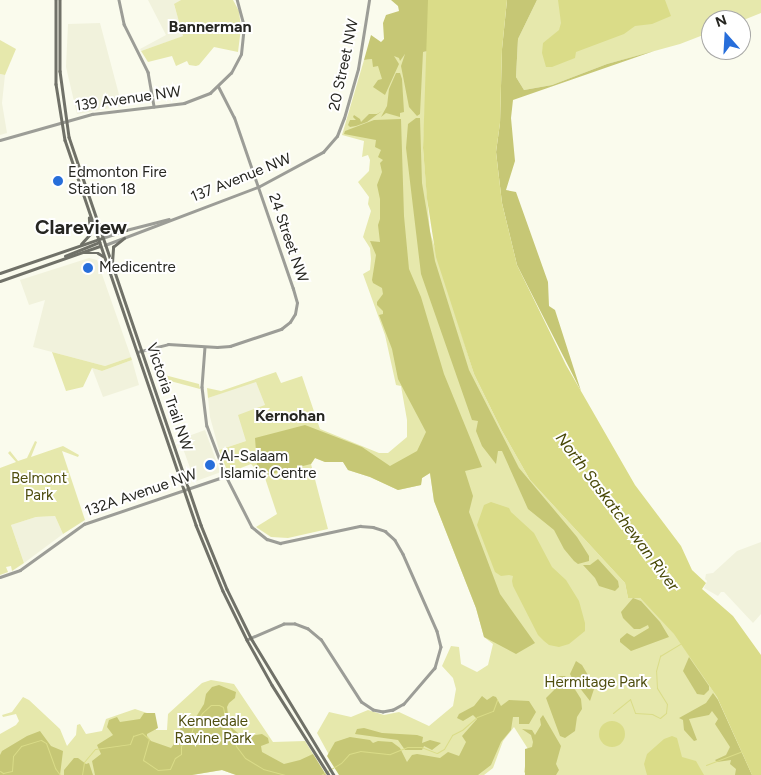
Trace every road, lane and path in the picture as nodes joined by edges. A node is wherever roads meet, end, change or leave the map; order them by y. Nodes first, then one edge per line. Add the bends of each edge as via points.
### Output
1 (56, 0) edge
2 (60, 0) edge
3 (119, 0) edge
4 (237, 0) edge
5 (369, 0) edge
6 (218, 87) junction
7 (154, 106) junction
8 (65, 120) junction
9 (61, 121) junction
10 (338, 133) joint
11 (0, 140) edge
12 (258, 186) junction
13 (88, 212) junction
14 (170, 218) junction
15 (96, 219) junction
16 (126, 230) junction
17 (102, 238) junction
18 (124, 238) junction
19 (98, 240) junction
20 (105, 244) junction
21 (80, 245) junction
22 (100, 246) junction
23 (78, 254) junction
24 (104, 258) junction
25 (50, 263) junction
26 (112, 267) junction
27 (0, 273) edge
28 (0, 281) edge
29 (205, 346) junction
30 (141, 351) junction
31 (137, 352) junction
32 (226, 476) junction
33 (188, 489) junction
34 (184, 490) junction
35 (0, 577) edge
36 (251, 638) junction
37 (248, 640) junction
38 (329, 775) edge
39 (334, 775) edge

1 - 9 main road, Victoria Trail NW via 56,84
2 - 8 main road, Victoria Trail NW via 60,72
3 - 7 street via 124,24 148,72
4 - 6 street, 139 Avenue NW via 244,27 241,54 231,73
5 - 10 street, 20 Street NW via 356,73
6 - 7 street, 139 Avenue NW via 191,102
6 - 12 street, 24 Street NW via 234,118
7 - 8 street, 139 Avenue NW via 106,111
8 - 9 street, 139 Avenue NW
8 - 15 main road, Victoria Trail NW
9 - 11 street, 139 Avenue NW
9 - 13 main road, Victoria Trail NW
10 - 12 street, 137 Avenue NW via 330,146 316,158
12 - 14 street, 137 Avenue NW
12 - 29 street, 24 Street NW via 296,297 295,314 281,329 230,346
13 - 19 main road, Victoria Trail NW
13 - 21 main road via 90,234
14 - 16 street, 137 Avenue NW
14 - 18 street, 137 Avenue NW
15 - 16 main road via 108,232
15 - 17 main road, Victoria Trail NW
16 - 17 street, 137 Avenue NW
17 - 19 main road
17 - 20 main road, Victoria Trail NW
18 - 20 street, 137 Avenue NW
18 - 26 main road via 112,249
19 - 21 main road
19 - 22 main road, Victoria Trail NW
19 - 25 main road
20 - 22 main road, 137 Avenue NW
20 - 26 main road, Victoria Trail NW
21 - 27 main road
22 - 23 main road, 137 Avenue NW
22 - 24 main road, Victoria Trail NW
23 - 24 main road via 98,253
23 - 25 main road, 137 Avenue NW
24 - 31 main road, Victoria Trail NW
25 - 28 main road, 137 Avenue NW
26 - 30 main road, Victoria Trail NW
29 - 30 street via 168,344
29 - 32 street via 204,413
30 - 31 street
30 - 33 main road, Victoria Trail NW
31 - 34 main road, Victoria Trail NW
32 - 33 street, 132A Avenue NW
32 - 36 street via 252,527 271,541 291,542 360,526 388,533 403,554 437,630 441,647 435,668 404,704 383,712 359,700 321,640 308,629 284,624
33 - 34 street, 132A Avenue NW
33 - 36 main road, Victoria Trail NW via 213,556
34 - 35 street, 132A Avenue NW via 84,524 19,571
34 - 37 main road, Victoria Trail NW via 208,557
36 - 37 street
36 - 39 main road, Victoria Trail NW
37 - 38 main road, Victoria Trail NW

